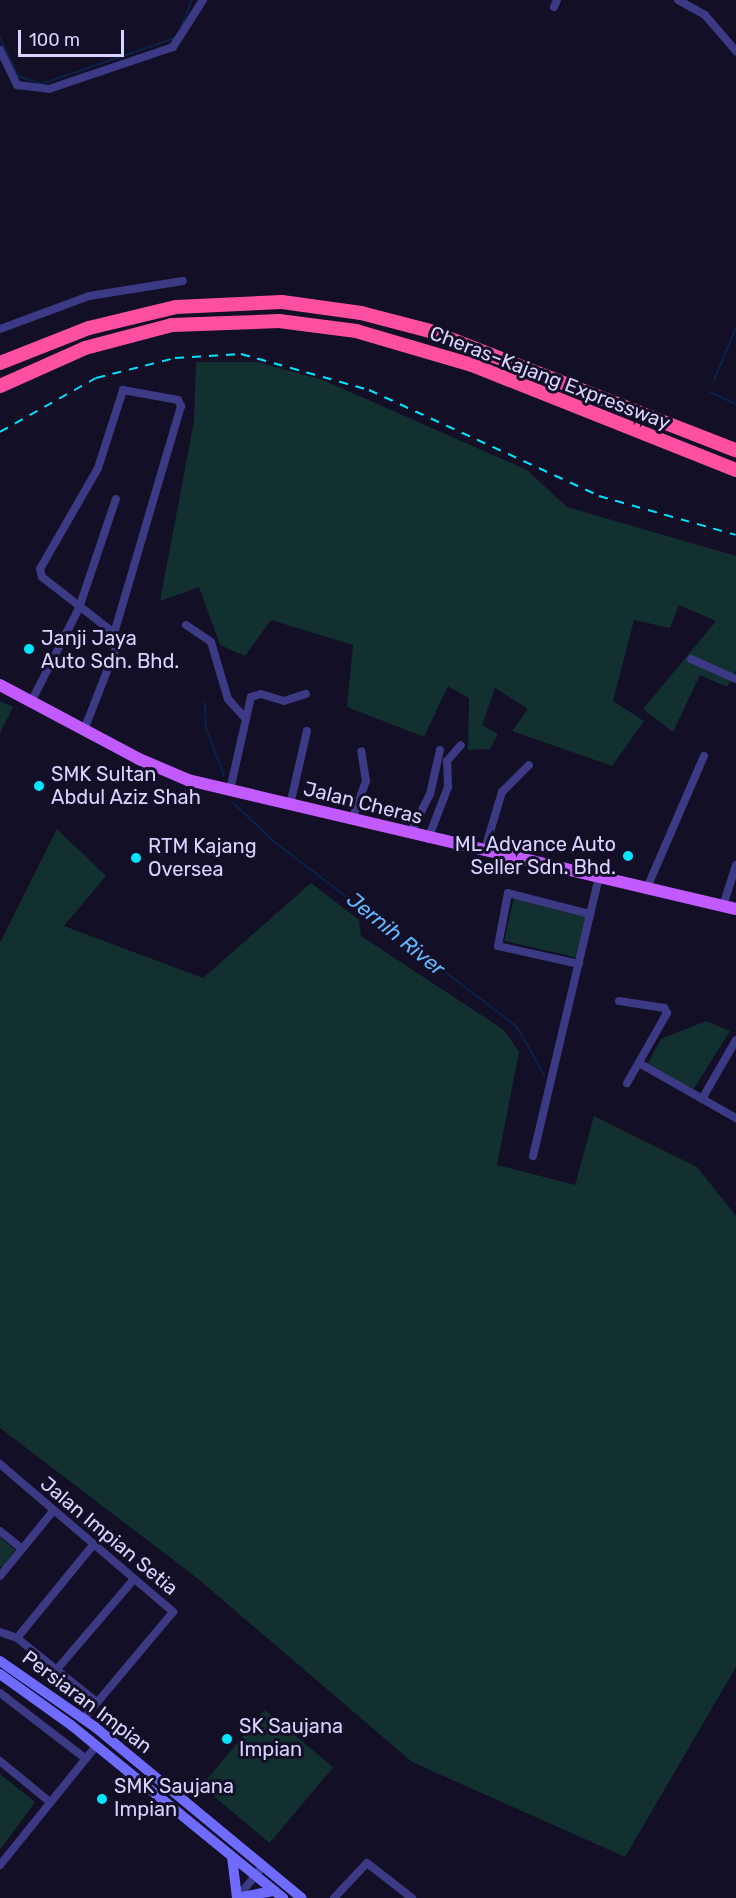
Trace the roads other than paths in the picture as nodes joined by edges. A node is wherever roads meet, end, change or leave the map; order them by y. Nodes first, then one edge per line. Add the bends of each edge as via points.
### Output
1 (203, 0) edge
2 (678, 0) edge
3 (0, 50) edge
4 (736, 51) edge
5 (183, 281) dead end
6 (2, 325) edge
7 (0, 363) edge
8 (0, 386) edge
9 (736, 450) edge
10 (736, 470) edge
11 (116, 498) dead end
12 (79, 608) junction
13 (186, 625) dead end
14 (114, 633) junction
15 (691, 659) dead end
16 (736, 679) edge
17 (0, 685) edge
18 (306, 694) dead end
19 (31, 702) junction
20 (245, 718) junction
21 (84, 730) junction
22 (307, 731) dead end
23 (461, 745) dead end
24 (440, 750) dead end
25 (361, 751) dead end
26 (704, 756) dead end
27 (529, 765) dead end
28 (230, 790) junction
29 (290, 806) junction
30 (352, 820) junction
31 (411, 834) junction
32 (428, 839) junction
33 (484, 852) junction
34 (736, 865) edge
35 (598, 880) junction
36 (646, 890) junction
37 (723, 906) junction
38 (736, 909) edge
39 (591, 914) junction
40 (579, 964) junction
41 (619, 1001) dead end
42 (735, 1043) edge
43 (639, 1063) junction
44 (627, 1083) dead end
45 (702, 1099) junction
46 (736, 1118) edge
47 (533, 1156) dead end
48 (0, 1464) edge
49 (53, 1511) junction
50 (0, 1531) edge
51 (93, 1545) junction
52 (22, 1549) junction
53 (0, 1576) edge
54 (134, 1579) junction
55 (0, 1632) edge
56 (17, 1638) junction
57 (0, 1661) edge
58 (58, 1668) junction
59 (0, 1674) edge
60 (41, 1686) junction
61 (0, 1693) edge
62 (33, 1696) junction
63 (97, 1702) junction
64 (84, 1718) junction
65 (96, 1746) junction
66 (86, 1759) junction
67 (0, 1761) edge
68 (50, 1802) junction
69 (232, 1856) junction
70 (0, 1866) edge
71 (263, 1866) junction
72 (255, 1875) junction
73 (279, 1894) edge
74 (237, 1898) edge
75 (302, 1898) edge
76 (334, 1898) edge
77 (412, 1898) edge

1 - 3 street via 173,47 49,89 17,85
2 - 4 street via 705,15
5 - 6 street via 89,296
7 - 9 highway, Cheras–Kajang Expressway via 88,328 176,307 282,302 361,313 430,331
8 - 10 highway, Cheras–Kajang Expressway via 85,348 172,326 279,321 356,331 472,365
11 - 12 street
12 - 14 street
12 - 14 street via 42,578 40,569 55,536 98,468 118,395 123,390 177,400 181,405
12 - 19 street
13 - 20 street via 211,642 228,699
14 - 21 street via 117,647
15 - 16 street
17 - 19 main road, Jalan Cheras
18 - 20 street via 284,701 255,693
19 - 21 main road, Jalan Cheras
20 - 28 street
21 - 28 main road, Jalan Cheras via 167,772
22 - 29 street
23 - 32 street via 447,761 448,787
24 - 31 street via 430,794
25 - 30 street via 366,781
26 - 36 street
27 - 33 street via 502,792
28 - 29 main road, Jalan Cheras
29 - 30 main road, Jalan Cheras
30 - 31 main road, Jalan Cheras
31 - 32 main road, Jalan Cheras
32 - 33 main road, Jalan Cheras
33 - 35 main road, Jalan Cheras
34 - 37 street
35 - 36 main road, Jalan Cheras
35 - 39 street
36 - 37 main road, Jalan Cheras
37 - 38 main road, Jalan Cheras
39 - 40 street
39 - 40 street via 508,893 498,946
40 - 47 street
41 - 43 street via 666,1010
42 - 45 street
43 - 44 street
43 - 45 street
45 - 46 street
48 - 49 street, Jalan Impian Setia
49 - 51 street, Jalan Impian Setia
49 - 52 street
50 - 52 street
51 - 54 street, Jalan Impian Setia
51 - 56 street
52 - 53 street
54 - 58 street
54 - 63 street, Jalan Impian Setia via 173,1612
55 - 56 street
56 - 58 street
57 - 60 street, Persiaran Impian
58 - 63 street
59 - 62 street, Persiaran Impian
60 - 62 street
60 - 64 street, Persiaran Impian
61 - 66 street
62 - 65 street, Persiaran Impian
63 - 64 street, Jalan Impian Setia
64 - 71 street, Persiaran Impian
65 - 66 street
65 - 69 street, Persiaran Impian
66 - 68 street
67 - 68 street
68 - 70 street
69 - 72 street, Persiaran Impian
69 - 74 street
71 - 72 street
71 - 75 street, Persiaran Impian
72 - 73 street, Persiaran Impian
72 - 74 street
73 - 74 street
76 - 77 street via 367,1863

